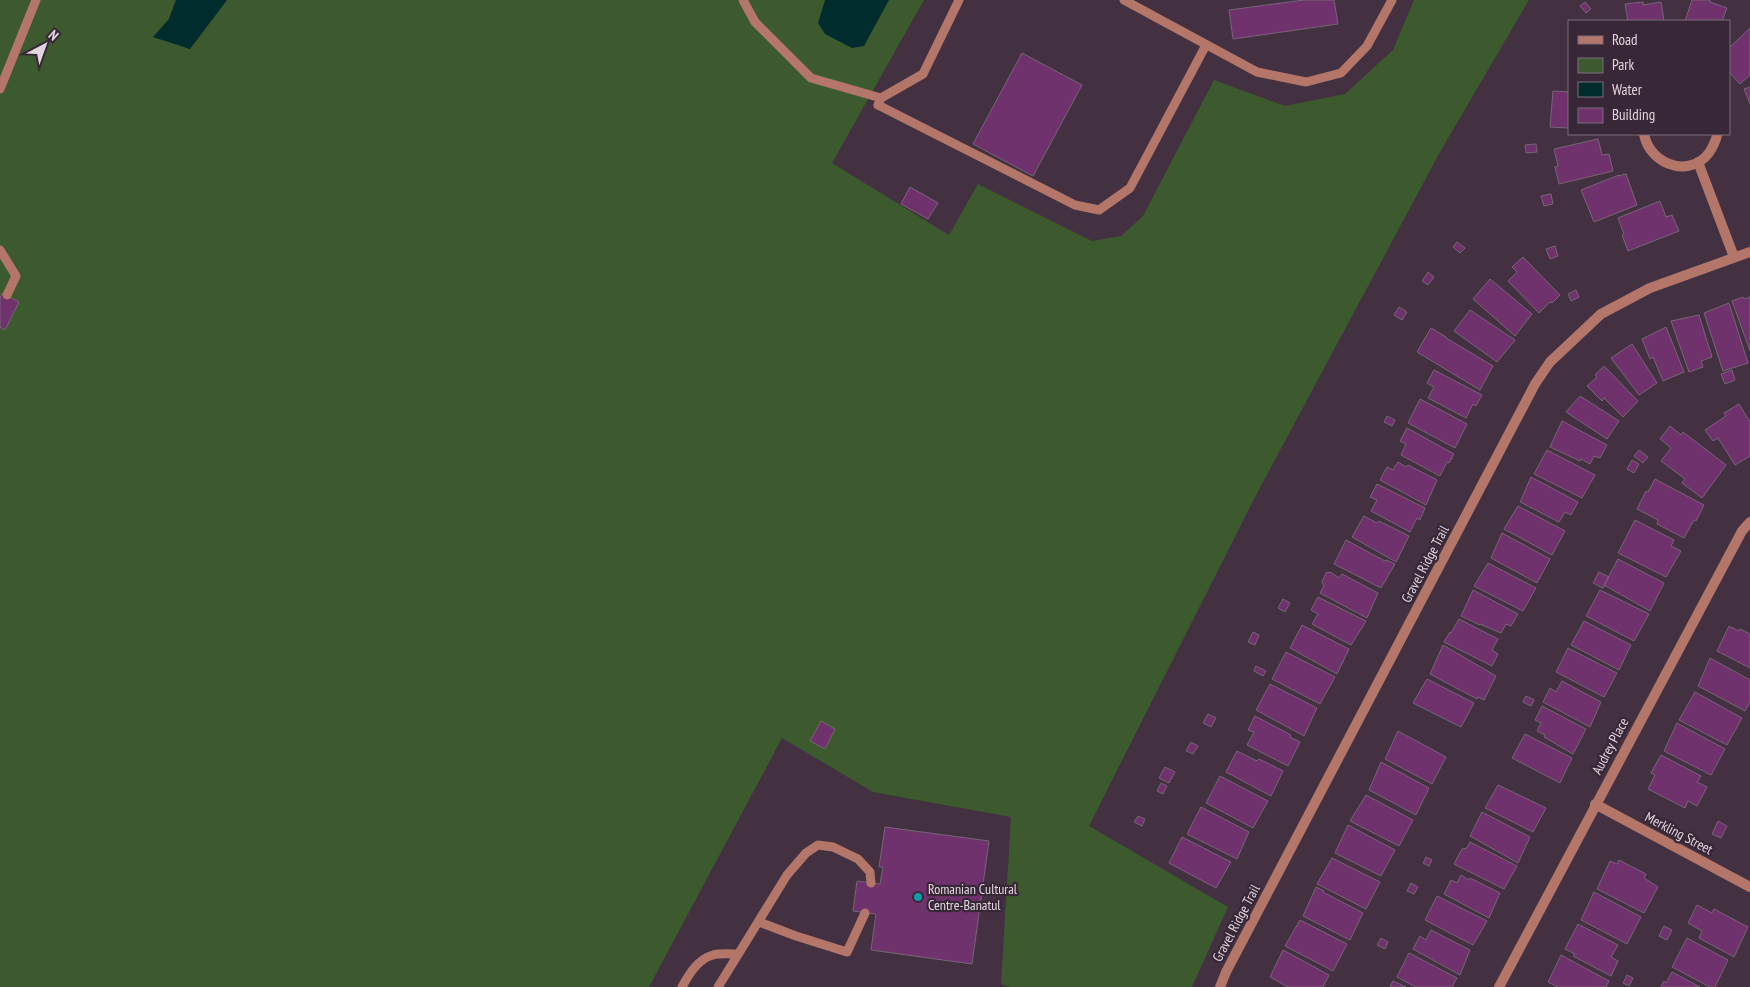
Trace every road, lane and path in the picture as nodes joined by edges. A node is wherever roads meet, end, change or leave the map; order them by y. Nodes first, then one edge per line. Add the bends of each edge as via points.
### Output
1 (36, 0) edge
2 (743, 0) edge
3 (959, 0) edge
4 (1124, 0) edge
5 (1392, 0) edge
6 (1206, 45) junction
7 (0, 89) edge
8 (881, 98) junction
9 (1644, 135) edge
10 (1717, 135) edge
11 (1698, 162) junction
12 (0, 250) edge
13 (1750, 252) edge
14 (1734, 257) junction
15 (7, 295) dead end
16 (1750, 522) edge
17 (1595, 804) junction
18 (871, 883) dead end
19 (1750, 886) edge
20 (865, 913) dead end
21 (759, 922) junction
22 (738, 954) junction
23 (682, 987) edge
24 (718, 987) edge
25 (1220, 987) edge
26 (1498, 987) edge

1 - 7 lane
2 - 8 lane via 755,22 811,78
3 - 8 lane via 923,74
4 - 6 lane
5 - 6 lane via 1368,46 1341,73 1306,82 1257,72
6 - 8 lane via 1130,188 1098,210 1075,205 878,105
9 - 11 street via 1653,154 1663,162 1685,166
10 - 11 street via 1708,155
11 - 14 street
12 - 15 lane via 16,276
13 - 14 street, Gravel Ridge Trail
14 - 25 street, Gravel Ridge Trail via 1650,288 1601,314 1550,362 1534,384
16 - 17 street, Audrey Place via 1742,531
17 - 19 street, Merkling Street
17 - 26 street, Audrey Place
18 - 21 lane via 870,872 858,859 833,847 818,845 806,853 787,875
20 - 21 lane via 847,952
21 - 22 lane
22 - 23 lane via 713,955 700,961
22 - 24 lane

